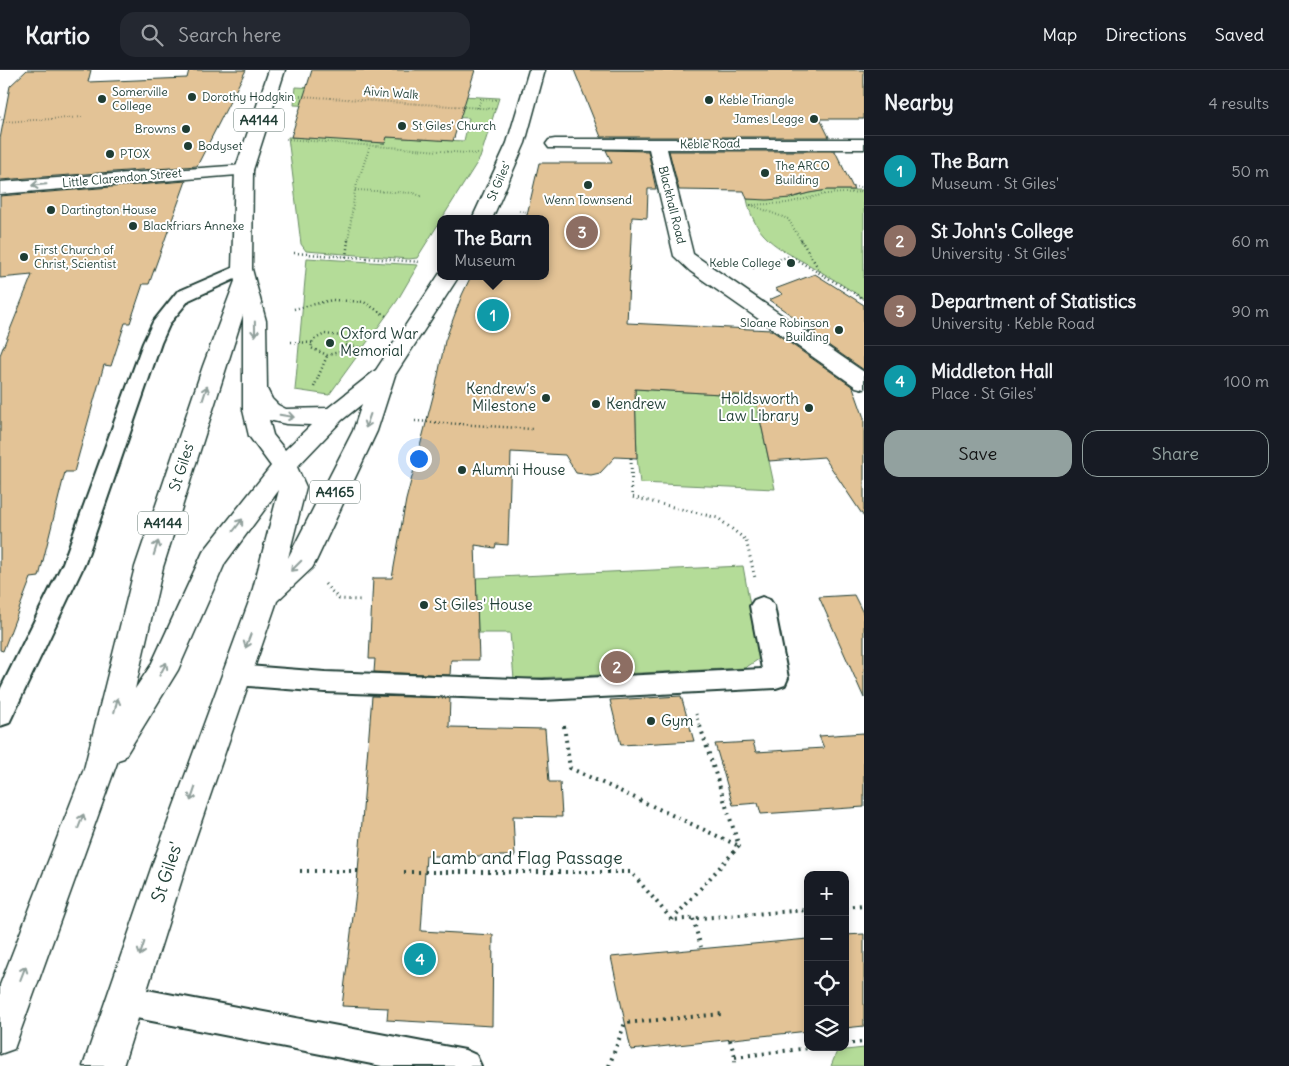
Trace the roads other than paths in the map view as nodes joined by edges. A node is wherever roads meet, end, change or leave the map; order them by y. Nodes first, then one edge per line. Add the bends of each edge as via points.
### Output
1 (277, 70) edge
2 (537, 70) edge
3 (555, 144) dead end
4 (864, 144) edge
5 (657, 145) junction
6 (244, 170) junction
7 (0, 188) edge
8 (484, 215) edge
9 (243, 276) junction
10 (446, 280) edge
11 (384, 375) junction
12 (864, 382) edge
13 (254, 387) junction
14 (334, 415) junction
15 (284, 466) junction
16 (265, 596) junction
17 (762, 606) road end
18 (235, 675) junction
19 (0, 716) edge
20 (100, 769) junction
21 (126, 1002) junction
22 (0, 1035) edge
23 (104, 1066) edge
24 (465, 1066) edge

1 - 6 main road, A4144
2 - 8 main road, St Giles' via 516,143
3 - 5 main road, Keble Road
4 - 5 main road, Keble Road
5 - 12 main road, Blackhall Road via 684,256
6 -> 7 main road, Little Clarendon Street
6 - 9 main road, St Giles' / A4144
9 -> 13 main road, St Giles' / A4144 via 255,321
9 - 19 lane via 183,296 162,322 74,563
20 -> 9 main road, St Giles' / A4144 via 150,567
10 - 11 main road, St Giles' / A4165
11 - 14 main road, St Giles' / A4165
11 -> 16 main road, St Giles' / A4165 via 365,431 302,560
13 -> 14 main road via 263,406 275,414 292,418
13 - 15 main road, St Giles' / A4144 via 261,436
14 - 15 main road, St Giles' / A4144
15 - 16 main road, St Giles' / A4144 via 293,487
20 -> 15 main road, St Giles' / A4144 via 163,670 213,559
16 -> 18 main road, St Giles' / A4144
17 - 18 lane via 776,678 544,690 325,682
18 -> 21 main road, St Giles' / A4144 via 170,860
22 -> 20 main road, St Giles' / A4144
21 - 23 main road, St Giles' / A4144
21 - 24 lane

